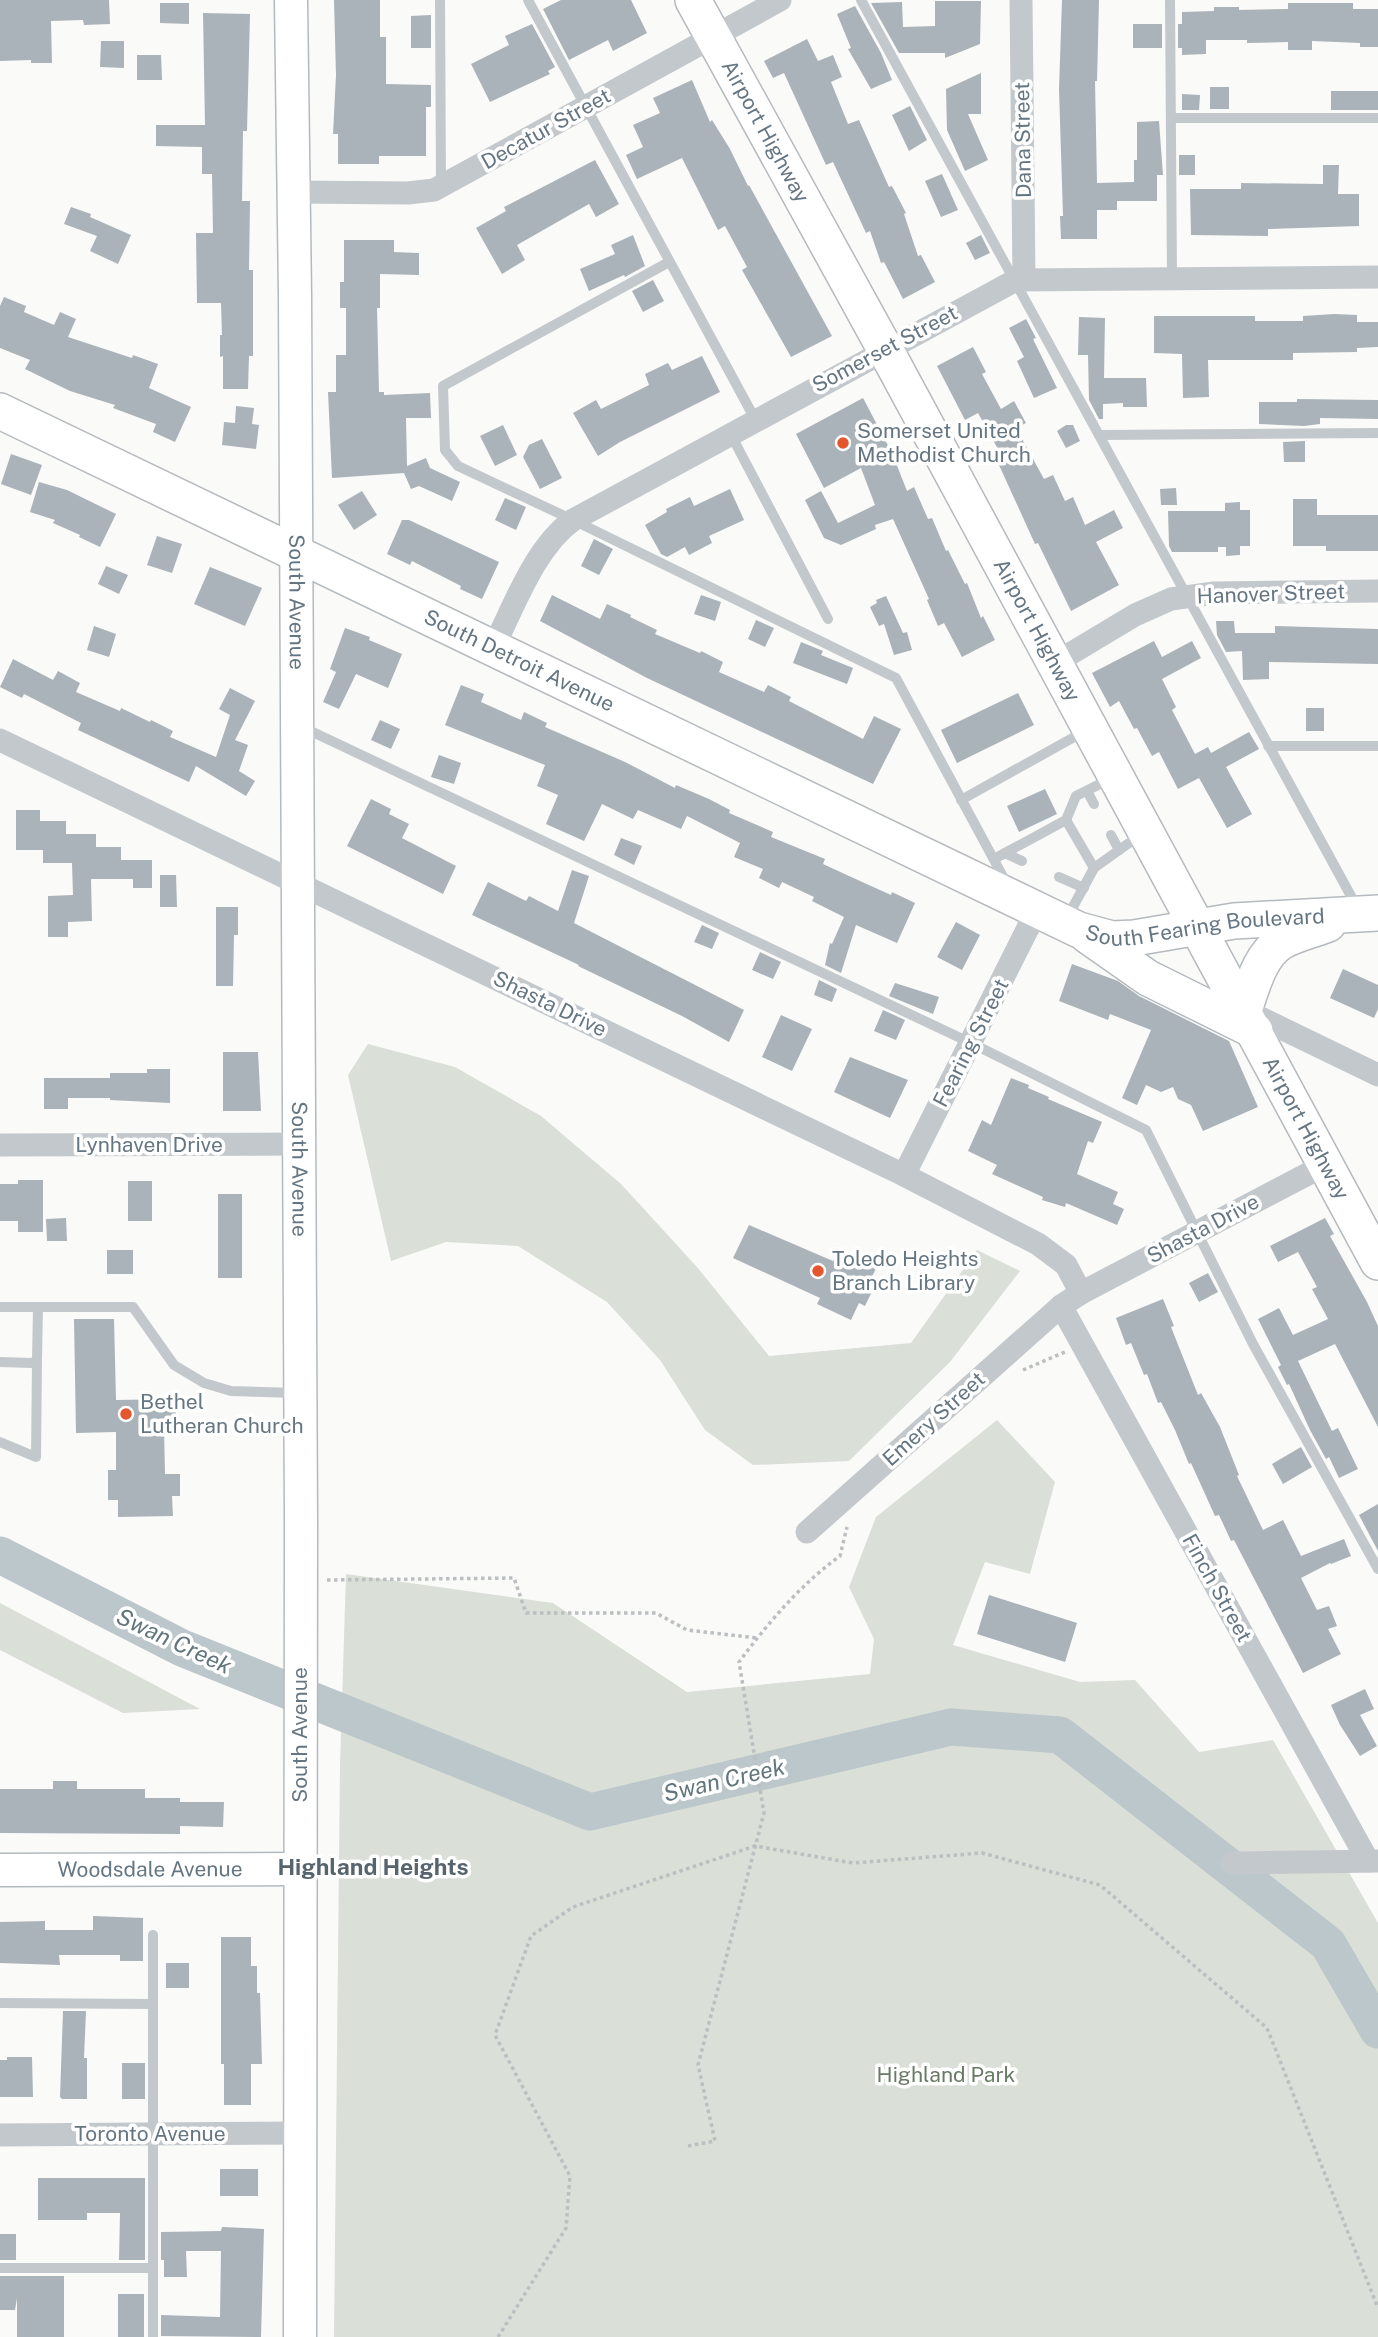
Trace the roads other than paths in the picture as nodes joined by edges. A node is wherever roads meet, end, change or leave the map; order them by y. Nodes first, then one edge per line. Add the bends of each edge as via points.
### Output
1 (291, 0) edge
2 (440, 0) edge
3 (528, 0) edge
4 (693, 0) edge
5 (780, 0) edge
6 (861, 0) edge
7 (1021, 0) edge
8 (1170, 0) edge
9 (713, 38) junction
10 (586, 106) junction
11 (1171, 118) junction
12 (1378, 118) edge
13 (441, 186) junction
14 (294, 192) junction
15 (669, 262) junction
16 (1378, 277) edge
17 (1172, 279) junction
18 (1020, 280) junction
19 (885, 349) junction
20 (0, 411) edge
21 (755, 419) junction
22 (730, 433) junction
23 (1378, 433) edge
24 (1099, 435) junction
25 (573, 520) junction
26 (296, 553) junction
27 (1378, 591) edge
28 (1186, 597) junction
29 (828, 619) dead end
30 (492, 649) junction
31 (1055, 663) junction
32 (297, 724) junction
33 (1090, 729) junction
34 (0, 740) edge
35 (1268, 746) junction
36 (1378, 746) edge
37 (1101, 783) junction
38 (961, 800) junction
39 (1094, 804) dead end
40 (1066, 820) junction
41 (1111, 835) dead end
42 (1132, 841) junction
43 (1005, 853) junction
44 (994, 859) junction
45 (1022, 861) dead end
46 (1094, 868) junction
47 (1059, 877) dead end
48 (297, 882) junction
49 (1083, 888) junction
50 (1369, 913) edge
51 (1049, 916) junction
52 (1196, 927) junction
53 (1249, 1021) junction
54 (971, 1043) junction
55 (1378, 1075) edge
56 (298, 1144) junction
57 (0, 1145) edge
58 (1325, 1165) junction
59 (905, 1175) junction
60 (1197, 1233) junction
61 (1378, 1262) edge
62 (1081, 1293) junction
63 (1061, 1306) junction
64 (0, 1307) edge
65 (38, 1307) junction
66 (35, 1361) junction
67 (0, 1362) edge
68 (300, 1393) junction
69 (0, 1442) edge
70 (807, 1532) dead end
71 (1378, 1569) edge
72 (1373, 1861) edge
73 (1232, 1863) dead end
74 (299, 1869) junction
75 (0, 1870) edge
76 (153, 1935) dead end
77 (0, 2003) edge
78 (153, 2004) junction
79 (300, 2133) junction
80 (153, 2134) junction
81 (0, 2135) edge
82 (0, 2268) edge
83 (153, 2268) junction
84 (153, 2337) edge
85 (300, 2337) edge

1 - 14 street, South Avenue
2 - 13 lane
3 - 10 lane
4 - 9 main road, Airport Highway
5 - 9 street, Decatur Street
6 - 18 lane
7 - 18 street, Dana Street
8 - 11 lane
9 - 10 street, Decatur Street
9 - 19 main road, Airport Highway
10 - 13 street, Decatur Street
10 - 15 lane
11 - 12 lane
11 - 17 lane
13 - 14 street, Decatur Street via 408,193
14 - 26 street, South Avenue
15 - 21 lane
15 - 25 lane via 443,386 443,439 450,459
16 - 17 street, Somerset Street
17 - 18 street, Somerset Street
18 - 19 street, Somerset Street
18 - 24 lane
19 - 21 street, Somerset Street
19 - 31 main road, Airport Highway
20 - 26 main road, South Detroit Avenue
21 - 22 street, Somerset Street
22 - 25 street, Somerset Street
22 - 29 lane
23 - 24 lane
24 - 28 lane
25 - 30 street, Somerset Street via 544,549
25 - 38 lane via 896,678
26 - 30 main road, South Detroit Avenue
26 - 32 street, South Avenue
27 - 28 street, Hanover Street
28 - 31 street, Hanover Street via 1135,615
28 - 35 lane
30 - 51 main road, South Detroit Avenue
31 - 33 main road, Airport Highway
32 - 48 street, South Avenue
32 - 54 lane
33 - 37 main road, Airport Highway
33 - 38 lane
34 - 48 street, Shasta Drive
35 - 36 lane
35 - 50 lane
37 - 39 lane
37 - 40 lane via 1076,796
37 - 42 main road, Airport Highway
38 - 44 lane
40 - 43 lane
40 - 46 lane
41 - 42 lane
42 - 46 lane
42 - 52 main road, Airport Highway
43 - 44 lane
43 - 45 lane
44 - 51 lane
46 - 49 lane
47 - 49 lane
48 - 56 street, South Avenue
48 - 59 street, Shasta Drive
49 - 51 lane
50 - 52 main road, South Fearing Boulevard
50 - 53 main road via 1288,939 1271,950 1264,960
51 - 52 main road, South Fearing Boulevard via 1112,939
51 - 53 main road via 1148,978
51 - 54 street, Fearing Street
52 - 53 main road, Airport Highway
53 - 55 street
53 - 58 main road, Airport Highway
54 - 59 street, Fearing Street
54 - 60 lane via 1146,1130
56 - 57 street, Lynhaven Drive
56 - 68 street, South Avenue
58 - 60 street, Shasta Drive
58 - 61 main road, Airport Highway
59 - 62 street, Shasta Drive via 1038,1244 1066,1265
60 - 62 street, Shasta Drive
60 - 71 lane
62 - 63 street, Shasta Drive
63 - 70 street, Emery Street
63 - 72 street, Finch Street
64 - 65 lane
65 - 66 lane
65 - 68 lane via 134,1307 174,1365 204,1383 231,1391
66 - 67 lane
66 - 69 lane via 36,1457
68 - 74 street, South Avenue
72 - 73 street
74 - 75 street, Woodsdale Avenue
74 - 79 street, South Avenue
76 - 78 lane
77 - 78 lane
78 - 80 lane
79 - 80 street, Toronto Avenue
79 - 85 street, South Avenue
80 - 81 street, Toronto Avenue
80 - 83 lane
82 - 83 lane
83 - 84 lane

